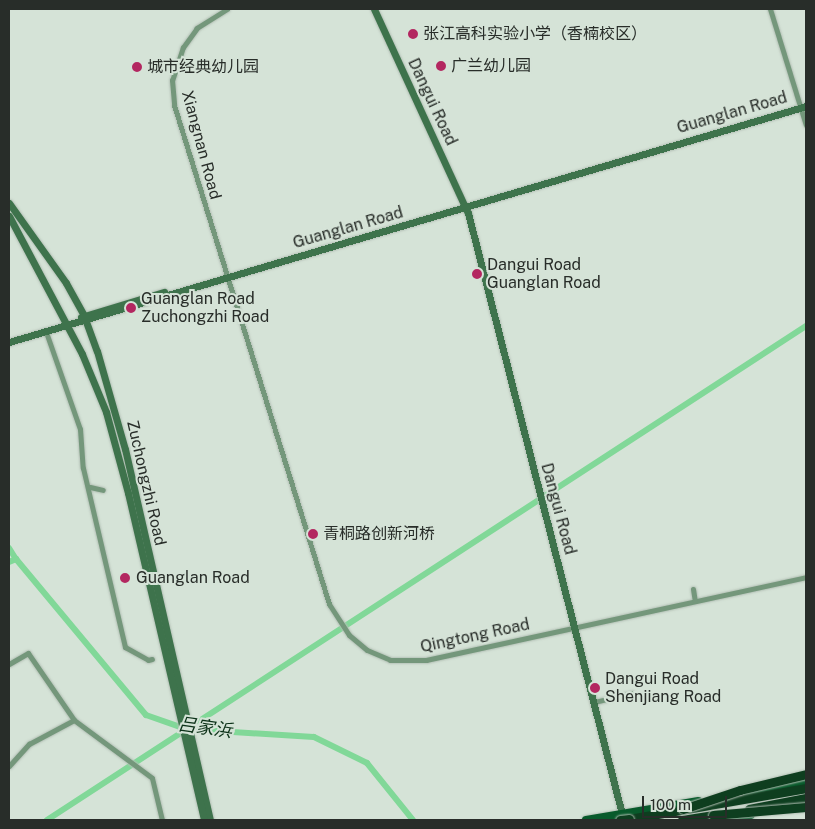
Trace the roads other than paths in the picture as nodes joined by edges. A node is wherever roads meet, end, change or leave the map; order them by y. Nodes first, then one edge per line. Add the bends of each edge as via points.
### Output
1 (227, 9) edge
2 (374, 9) edge
3 (770, 9) edge
4 (804, 106) edge
5 (806, 126) edge
6 (9, 203) edge
7 (464, 206) junction
8 (9, 216) edge
9 (227, 276) junction
10 (85, 319) junction
11 (66, 324) junction
12 (46, 332) junction
13 (9, 340) edge
14 (90, 487) junction
15 (103, 490) dead end
16 (806, 577) edge
17 (693, 589) dead end
18 (695, 601) junction
19 (573, 628) junction
20 (152, 660) dead end
21 (9, 664) edge
22 (632, 693) dead end
23 (594, 702) junction
24 (74, 720) junction
25 (194, 763) junction
26 (9, 766) edge
27 (806, 774) edge
28 (806, 782) edge
29 (806, 788) edge
30 (806, 798) edge
31 (806, 806) edge
32 (684, 809) junction
33 (713, 815) junction
34 (622, 818) edge
35 (162, 820) edge
36 (204, 820) edge
37 (210, 820) edge
38 (586, 820) edge
39 (682, 820) edge
40 (723, 820) edge

1 - 9 street, Xiangnan Road via 207,20 190,37 178,57 172,87 177,118
2 - 7 street, Dangui Road
3 - 4 street
4 - 5 street
4 - 7 street, Guanglan Road
6 - 10 street, Zuchongzhi Road via 48,254
7 - 9 street, Guanglan Road via 413,218
7 - 19 street, Dangui Road
8 - 11 street, Zuchongzhi Road
9 - 10 street, Guanglan Road
9 - 19 street, Qingtong Road via 336,618 348,636 378,656 414,662
10 - 11 street, Guanglan Road
10 - 25 street, Zuchongzhi Road via 106,377 125,449 184,697
11 - 12 street, Guanglan Road
11 - 13 street, Guanglan Road
11 - 25 street, Zuchongzhi Road via 95,381 106,412
12 - 13 street, Guanglan Road
12 - 14 street via 80,429 83,468
14 - 15 street
14 - 20 street via 124,647
16 - 18 street, Qingtong Road
17 - 18 street
18 - 19 street, Qingtong Road
19 - 23 street, Dangui Road
19 - 34 street, Dangui Road
21 - 24 street via 28,653
22 - 23 street
23 - 34 street, Dangui Road
24 - 26 street via 29,744
24 - 35 street via 152,778
25 - 36 street, Zuchongzhi Road
25 - 37 street, Zuchongzhi Road
27 - 32 highway, bridge via 740,790
28 - 34 main road
29 - 32 highway, bridge
30 - 33 highway, bridge
31 - 33 highway, bridge
31 - 40 main road
32 - 34 highway
33 - 39 highway
34 - 38 main road

